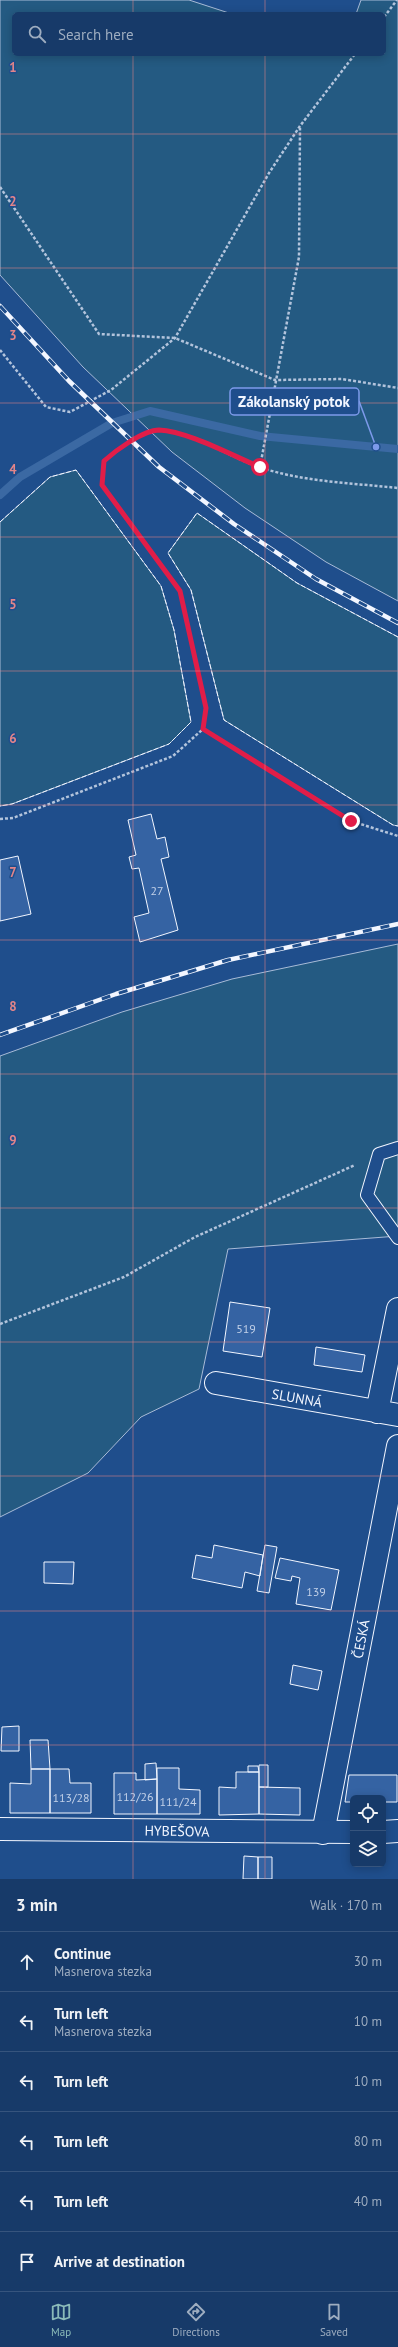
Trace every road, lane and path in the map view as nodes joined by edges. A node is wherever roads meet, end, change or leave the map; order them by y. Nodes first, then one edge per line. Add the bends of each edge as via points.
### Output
1 (397, 0) edge
2 (386, 14) edge
3 (353, 56) edge
4 (300, 126) junction
5 (0, 187) edge
6 (175, 338) junction
7 (0, 350) edge
8 (275, 380) junction
9 (398, 388) edge
10 (260, 467) junction
11 (398, 488) edge
12 (203, 729) junction
13 (0, 820) edge
14 (398, 836) edge
15 (398, 1148) edge
16 (379, 1154) junction
17 (398, 1238) edge
18 (398, 1309) edge
19 (0, 1324) edge
20 (216, 1383) dead end
21 (388, 1414) edge
22 (398, 1446) edge
23 (0, 1829) edge
24 (398, 1831) edge
25 (350, 1832) edge
26 (386, 1832) edge
27 (323, 1833) junction

1 - 2 path
3 - 4 path
4 - 6 path via 268,173
4 - 8 path via 299,258
5 - 6 path via 99,334
6 - 7 path via 111,390 70,412 46,407
6 - 8 path
8 - 9 path via 342,379
8 - 10 path
10 - 11 path via 303,477
10 - 12 path via 182,435 158,430 122,445 104,461 102,485 180,591 206,708
12 - 13 path via 173,756 13,818
12 - 14 path via 351,821
15 - 16 lane
16 - 17 lane via 367,1195
16 - 19 path via 195,1237 124,1277
18 - 21 street, SLUNNÁ
20 - 21 street, SLUNNÁ
22 - 27 street, ČESKÁ
23 - 27 street, HYBEŠOVA
24 - 26 street
25 - 27 street, HYBEŠOVA

